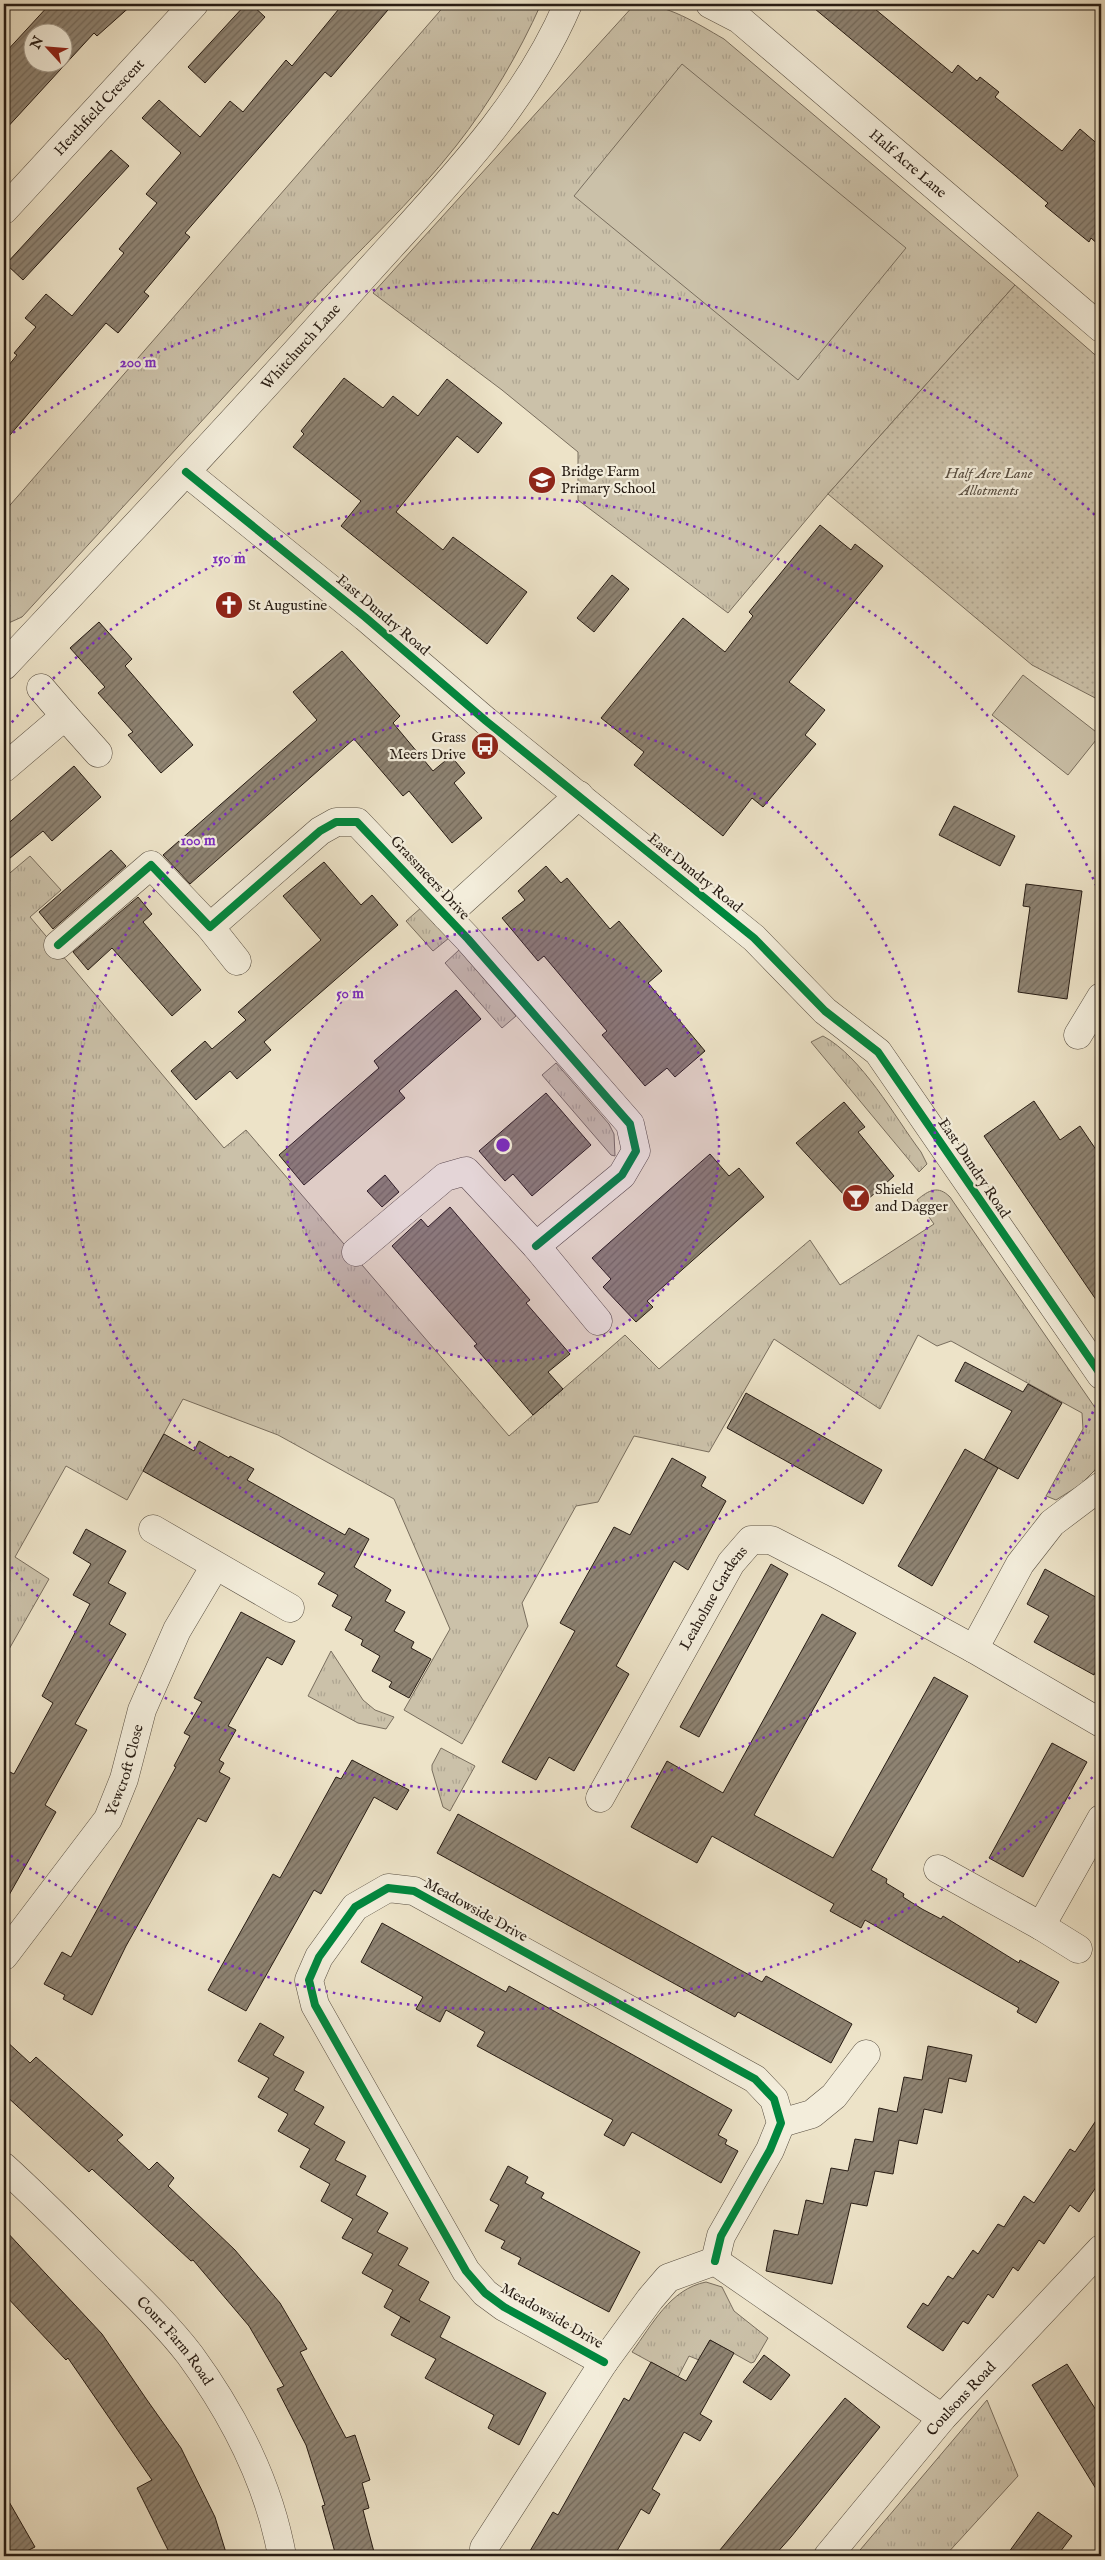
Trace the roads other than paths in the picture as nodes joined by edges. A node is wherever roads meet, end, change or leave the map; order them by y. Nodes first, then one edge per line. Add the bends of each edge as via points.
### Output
1 (194, 4) edge
2 (568, 4) edge
3 (710, 4) edge
4 (4, 210) edge
5 (1101, 328) edge
6 (186, 472) junction
7 (4, 666) edge
8 (41, 688) dead end
9 (65, 716) junction
10 (98, 753) dead end
11 (4, 768) edge
12 (579, 795) junction
13 (446, 916) junction
14 (210, 927) junction
15 (58, 946) dead end
16 (237, 962) dead end
17 (1101, 997) edge
18 (1078, 1035) dead end
19 (536, 1246) junction
20 (356, 1252) dead end
21 (598, 1320) dead end
22 (1097, 1359) edge
23 (1101, 1486) edge
24 (153, 1529) dead end
25 (215, 1566) junction
26 (290, 1608) dead end
27 (974, 1649) junction
28 (1101, 1723) edge
29 (600, 1798) dead end
30 (1101, 1819) edge
31 (938, 1869) dead end
32 (1041, 1926) junction
33 (1078, 1949) dead end
34 (4, 1956) edge
35 (866, 2054) dead end
36 (781, 2123) junction
37 (4, 2167) edge
38 (1101, 2249) edge
39 (715, 2261) junction
40 (604, 2362) junction
41 (942, 2418) junction
42 (484, 2548) dead end
43 (282, 2556) edge
44 (828, 2556) edge

1 - 4 street, Heathfield Crescent
2 - 6 street, Whitchurch Lane via 524,88 477,149 249,406
3 - 5 street, Half Acre Lane via 739,19
6 - 7 street, Whitchurch Lane
6 - 12 street, East Dundry Road
8 - 9 street
9 - 10 street
9 - 11 street
12 - 13 street, Grassmeers Drive
12 - 22 street, East Dundry Road via 754,938 825,1011 878,1052 1037,1285
13 - 14 street, Grassmeers Drive via 357,822 336,822 320,831
13 - 19 street, Grassmeers Drive via 630,1124 636,1151 622,1176
14 - 15 street via 151,866
14 - 16 street
17 - 18 street
19 - 20 street via 466,1171 444,1177
19 - 21 street
23 - 27 street via 1052,1523 1020,1564
24 - 25 street
25 - 26 street
25 - 34 street, Yewcroft Close via 177,1630 142,1710 124,1779 108,1819
27 - 28 street, Leaholme Gardens
27 - 29 street, Leaholme Gardens via 771,1540 751,1540 731,1563
30 - 32 street
31 - 32 street
32 - 33 street
35 - 36 street via 834,2096 812,2114
36 - 39 street via 770,2150 722,2236
36 - 40 street, Meadowside Drive via 774,2099 755,2079 414,1891 388,1888 354,1907 318,1957 309,1980 315,2005 466,2270 485,2293 504,2307
37 - 43 street, Court Farm Road via 156,2315 190,2355 226,2409 262,2483
38 - 41 street, Coulsons Road
39 - 40 street, Meadowside Drive via 668,2278
39 - 41 street
40 - 42 street, Meadowside Drive
41 - 44 street, Coulsons Road

